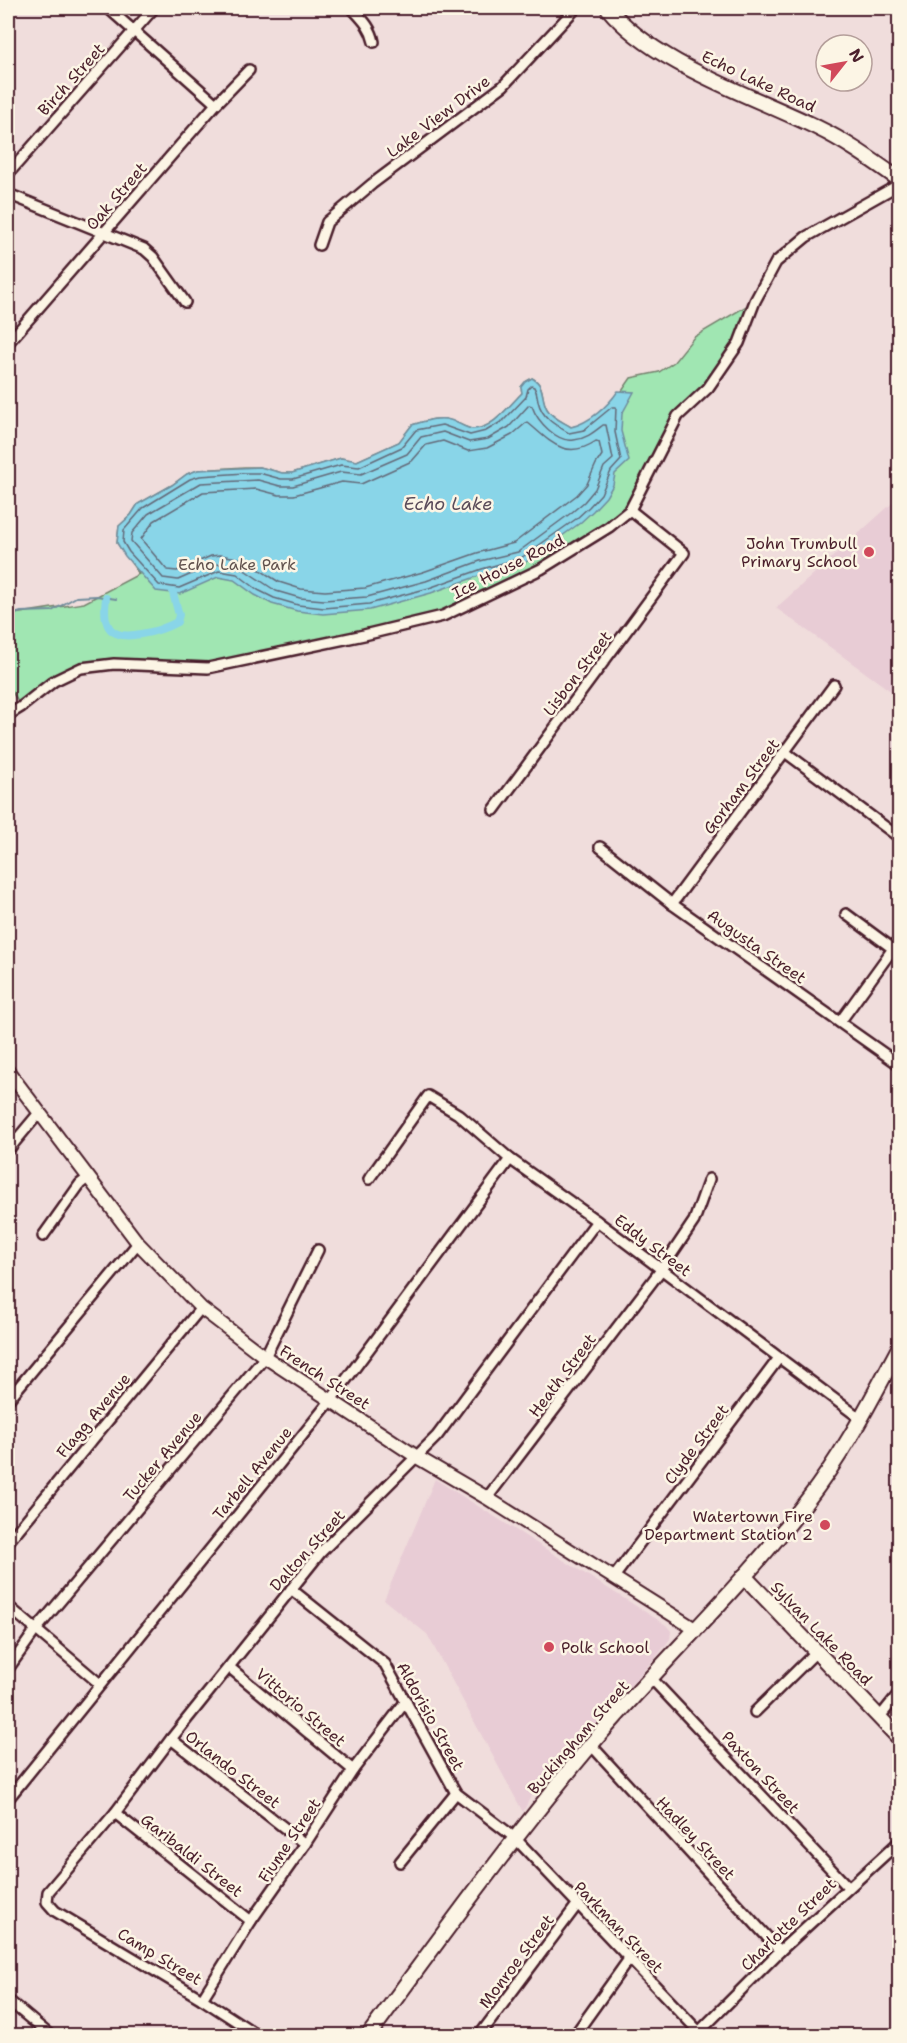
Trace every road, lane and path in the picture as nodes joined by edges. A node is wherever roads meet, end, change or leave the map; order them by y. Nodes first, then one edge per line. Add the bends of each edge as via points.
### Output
1 (108, 8) edge
2 (154, 8) edge
3 (352, 8) edge
4 (576, 8) edge
5 (608, 8) edge
6 (134, 31) junction
7 (374, 42) dead end
8 (249, 70) dead end
9 (216, 104) junction
10 (8, 174) edge
11 (900, 182) edge
12 (8, 194) edge
13 (103, 232) junction
14 (319, 245) dead end
15 (185, 302) dead end
16 (8, 343) edge
17 (630, 510) junction
18 (834, 685) dead end
19 (8, 715) edge
20 (785, 752) junction
21 (494, 810) dead end
22 (900, 838) edge
23 (600, 847) dead end
24 (672, 904) junction
25 (846, 914) dead end
26 (900, 939) edge
27 (892, 948) junction
28 (840, 1022) junction
29 (900, 1065) edge
30 (8, 1071) edge
31 (39, 1113) junction
32 (8, 1150) edge
33 (510, 1159) junction
34 (89, 1177) junction
35 (369, 1179) dead end
36 (709, 1179) dead end
37 (597, 1221) junction
38 (43, 1236) dead end
39 (138, 1243) junction
40 (318, 1250) dead end
41 (661, 1270) junction
42 (201, 1308) junction
43 (900, 1346) edge
44 (265, 1357) junction
45 (779, 1358) junction
46 (8, 1400) edge
47 (331, 1400) junction
48 (861, 1419) junction
49 (417, 1457) junction
50 (487, 1498) junction
51 (8, 1542) edge
52 (744, 1576) junction
53 (614, 1577) junction
54 (291, 1589) junction
55 (8, 1606) edge
56 (695, 1629) junction
57 (35, 1630) junction
58 (817, 1651) junction
59 (229, 1668) junction
60 (8, 1669) edge
61 (651, 1678) junction
62 (100, 1684) junction
63 (900, 1692) edge
64 (406, 1701) junction
65 (755, 1712) dead end
66 (879, 1718) junction
67 (171, 1739) junction
68 (900, 1739) edge
69 (591, 1745) junction
70 (353, 1770) junction
71 (456, 1793) junction
72 (8, 1799) edge
73 (115, 1813) junction
74 (515, 1838) junction
75 (900, 1842) edge
76 (305, 1844) junction
77 (400, 1862) dead end
78 (848, 1887) junction
79 (47, 1902) joint
80 (577, 1905) junction
81 (251, 1921) junction
82 (780, 1952) junction
83 (629, 1959) junction
84 (202, 1999) junction
85 (8, 2000) edge
86 (701, 2034) edge
87 (51, 2036) edge
88 (259, 2036) edge
89 (368, 2036) edge
90 (479, 2036) edge
91 (574, 2036) edge

1 - 6 street
2 - 6 street, Birch Street
3 - 7 street via 372,32
4 - 14 street, Lake View Drive via 503,86 327,222
5 - 11 main road, Echo Lake Road via 636,34 676,60 856,148
6 - 9 street
6 - 10 street, Birch Street
8 - 9 street, Oak Street
9 - 13 street, Oak Street
11 - 17 street, Ice House Road via 806,237 776,262 739,343 708,388 678,416
12 - 13 street
13 - 15 street via 144,249
13 - 16 street, Oak Street
17 - 19 street, Ice House Road via 541,569 443,616 207,668 114,664 81,668 54,681
17 - 21 street, Lisbon Street via 684,553
18 - 20 street, Gorham Street
20 - 22 street
20 - 24 street, Gorham Street
23 - 24 street, Augusta Street
24 - 28 street, Augusta Street
25 - 27 street
26 - 27 street
27 - 28 street
28 - 29 street, Augusta Street
30 - 31 street, French Street
31 - 32 street
31 - 34 street, French Street
33 - 35 street, Eddy Street via 459,1114 428,1096
33 - 37 street, Eddy Street
33 - 47 street, Tarbell Avenue
34 - 38 street
34 - 39 street, French Street
36 - 41 street, Heath Street via 694,1221
37 - 41 street, Eddy Street
37 - 49 street, Dalton Street via 437,1436
39 - 42 street, French Street
39 - 46 street
40 - 44 street, Tucker Avenue
41 - 45 street, Eddy Street
41 - 50 street, Heath Street
42 - 44 street, French Street
42 - 51 street, Flagg Avenue
43 - 48 main road, Buckingham Street
44 - 47 street, French Street
44 - 57 street, Tucker Avenue
45 - 48 street, Eddy Street
45 - 53 street, Clyde Street
47 - 49 street, French Street
47 - 62 street, Tarbell Avenue
48 - 52 main road, Buckingham Street via 806,1503
49 - 50 street, French Street
49 - 54 street, Dalton Street via 321,1552
50 - 53 street, French Street
52 - 56 main road, Buckingham Street
52 - 58 main road, Sylvan Lake Road
53 - 56 street, French Street
54 - 59 street, Dalton Street
54 - 64 street, Aldorisio Street via 385,1664
55 - 57 street
56 - 61 main road, Buckingham Street
57 - 60 street, Tucker Avenue
57 - 62 street
58 - 65 street
58 - 66 main road, Sylvan Lake Road
59 - 67 street, Dalton Street
59 - 70 street, Vittorio Street
61 - 69 main road, Buckingham Street
61 - 78 street, Paxton Street
62 - 72 street, Tarbell Avenue
63 - 66 street
64 - 70 street, Fiume Street
64 - 71 street, Aldorisio Street
66 - 68 main road, Sylvan Lake Road
67 - 73 street, Dalton Street
67 - 76 street, Orlando Street
69 - 74 main road, Buckingham Street
69 - 82 street, Hadley Street
70 - 76 street, Fiume Street
71 - 74 street, Aldorisio Street
71 - 77 street
73 - 79 street, Dalton Street via 48,1892
73 - 81 street, Garibaldi Street
74 - 80 street, Parkman Street
74 - 89 main road, Buckingham Street
75 - 78 street, Charlotte Street
76 - 81 street, Fiume Street
78 - 82 street, Charlotte Street
79 - 84 street, Camp Street via 55,1911
80 - 83 street, Parkman Street
80 - 90 street, Monroe Street
81 - 84 street, Fiume Street
82 - 86 street, Charlotte Street
83 - 86 street, Parkman Street
83 - 91 street
84 - 88 street, Camp Street
85 - 87 street

